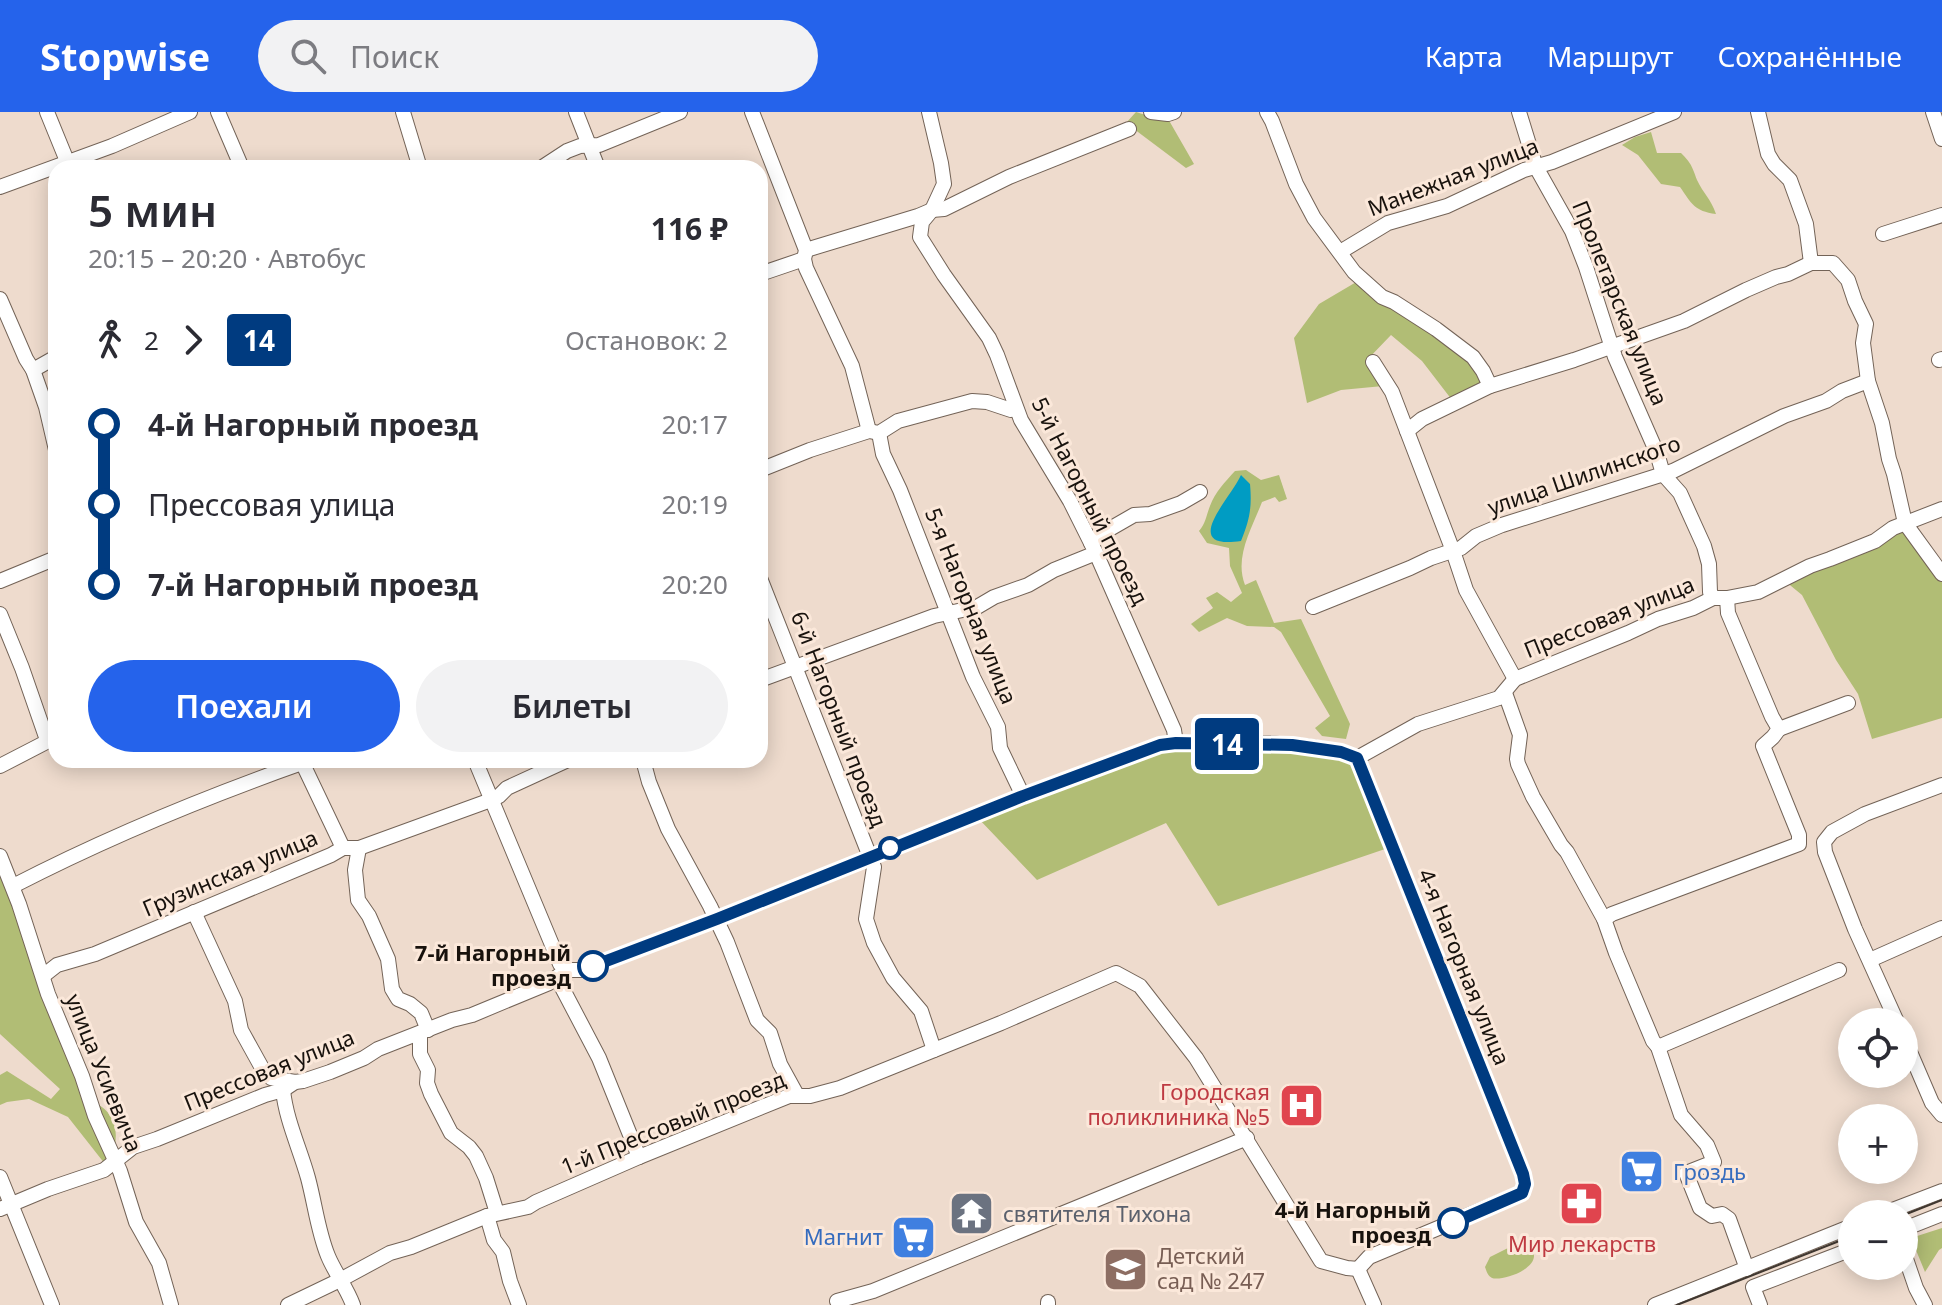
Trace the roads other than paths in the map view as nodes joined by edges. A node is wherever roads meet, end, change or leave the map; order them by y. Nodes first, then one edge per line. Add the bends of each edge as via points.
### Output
1 (47, 112) edge
2 (190, 112) edge
3 (218, 112) edge
4 (403, 112) edge
5 (576, 112) edge
6 (680, 112) edge
7 (752, 112) edge
8 (929, 112) edge
9 (1151, 112) edge
10 (1267, 112) edge
11 (1519, 112) edge
12 (1674, 112) edge
13 (1758, 112) edge
14 (1933, 112) edge
15 (1171, 113) edge
16 (1129, 129) dead end
17 (1942, 139) edge
18 (589, 145) junction
19 (65, 160) edge
20 (79, 160) edge
21 (239, 160) edge
22 (418, 160) edge
23 (553, 160) edge
24 (595, 160) edge
25 (1536, 167) junction
26 (48, 171) edge
27 (0, 187) edge
28 (932, 210) junction
29 (1942, 215) edge
30 (1883, 234) dead end
31 (1340, 252) junction
32 (805, 255) junction
33 (1811, 263) junction
34 (768, 271) edge
35 (0, 299) edge
36 (1612, 347) junction
37 (48, 362) edge
38 (1373, 362) dead end
39 (33, 370) junction
40 (1868, 381) junction
41 (1490, 386) junction
42 (1016, 409) junction
43 (48, 416) edge
44 (1407, 431) junction
45 (874, 432) junction
46 (768, 467) edge
47 (1663, 474) junction
48 (1200, 492) dead end
49 (1942, 509) edge
50 (1905, 523) junction
51 (1093, 548) junction
52 (1453, 551) junction
53 (48, 561) edge
54 (1942, 574) edge
55 (0, 581) edge
56 (768, 598) edge
57 (1720, 598) junction
58 (1313, 607) dead end
59 (949, 613) junction
60 (0, 614) edge
61 (796, 668) junction
62 (768, 677) edge
63 (1515, 679) junction
64 (1505, 693) junction
65 (1848, 703) dead end
66 (48, 729) edge
67 (1779, 729) junction
68 (48, 740) edge
69 (1176, 743) junction
70 (1357, 758) junction
71 (0, 766) edge
72 (283, 768) edge
73 (304, 768) edge
74 (478, 768) edge
75 (551, 768) edge
76 (645, 768) edge
77 (1942, 785) edge
78 (1023, 796) junction
79 (491, 800) junction
80 (343, 848) junction
81 (359, 848) junction
82 (0, 856) edge
83 (870, 856) junction
84 (13, 886) junction
85 (194, 912) junction
86 (717, 919) junction
87 (1604, 919) junction
88 (1942, 928) edge
89 (1870, 960) junction
90 (1839, 970) dead end
91 (561, 974) junction
92 (43, 976) junction
93 (1890, 1008) edge
94 (424, 1032) junction
95 (1658, 1047) junction
96 (934, 1050) junction
97 (1918, 1070) edge
98 (289, 1086) junction
99 (797, 1095) junction
100 (1942, 1115) edge
101 (1247, 1138) junction
102 (639, 1157) junction
103 (117, 1162) junction
104 (0, 1177) edge
105 (1942, 1191) edge
106 (1918, 1200) edge
107 (6, 1207) edge
108 (1942, 1214) edge
109 (492, 1215) junction
110 (1918, 1223) edge
111 (1838, 1232) edge
112 (1838, 1254) edge
113 (1358, 1269) junction
114 (1747, 1269) junction
115 (340, 1280) junction
116 (1913, 1280) edge
117 (837, 1301) dead end
118 (52, 1305) edge
119 (171, 1305) edge
120 (288, 1305) edge
121 (353, 1305) edge
122 (519, 1305) edge
123 (1374, 1305) edge
124 (1655, 1305) edge
125 (1760, 1305) edge
126 (1925, 1305) edge

1 - 19 street
2 - 20 street
3 - 21 street
4 - 22 street
5 - 18 street
6 - 18 street
7 - 32 street, 5-я Нагорная улица
8 - 28 street, 5-й Нагорный проезд via 944,184
9 - 15 street
10 - 31 street via 1296,184
11 - 25 street, Пролетарская улица
12 - 25 street, Манежная улица
13 - 33 street via 1768,154 1790,180 1806,224
14 - 17 street
16 - 28 street
18 - 23 street
18 - 24 street
25 - 31 street, Манежная улица via 1447,206 1388,223
25 - 36 street, Пролетарская улица via 1572,231
26 - 27 street
28 - 32 street
28 - 42 street, 5-й Нагорный проезд via 922,222 920,237 989,338
29 - 30 street
31 - 41 street via 1370,288 1473,357
32 - 34 street
32 - 45 street, 5-я Нагорная улица
33 - 36 street via 1684,321
33 - 40 street via 1833,263 1848,280 1866,324
35 - 39 street
36 - 41 street
36 - 47 street, Пролетарская улица
37 - 39 street
38 - 44 street
39 - 43 street
40 - 47 street, улица Шилинского
40 - 50 street
41 - 44 street
42 - 45 street via 972,401
42 - 51 street, 5-й Нагорный проезд
44 - 52 street
45 - 46 street
45 - 59 street, 5-я Нагорная улица
47 - 52 street, улица Шилинского via 1502,525
47 - 57 street, Пролетарская улица via 1680,493 1704,546 1710,592
48 - 51 street via 1150,514 1134,515 1101,534
49 - 50 street, Прессовая улица
50 - 54 street
50 - 57 street, Прессовая улица via 1758,592
51 - 59 street via 1028,585
51 - 69 street, 5-й Нагорный проезд
52 - 58 street, улица Шилинского
52 - 63 street via 1466,590
53 - 55 street
56 - 61 street, 6-й Нагорный проезд
57 - 63 street, Прессовая улица
57 - 67 street, Пролетарская улица
59 - 61 street
59 - 78 street, 5-я Нагорная улица
60 - 66 street
61 - 62 street
61 - 83 street, 6-й Нагорный проезд
63 - 64 street, Прессовая улица
64 - 70 street via 1418,724
64 - 87 street via 1520,735 1518,764
65 - 67 street
67 - 87 street via 1763,746 1799,844
68 - 71 street
69 - 70 street, Прессовая улица via 1292,745
69 - 78 street, Прессовая улица
70 - 113 street, 4-я Нагорная улица via 1525,1184 1522,1193 1369,1257
72 - 84 street
73 - 80 street
74 - 79 street
75 - 79 street, Грузинская улица
76 - 86 street via 668,829
77 - 89 street via 1865,814 1824,842
78 - 83 street, Прессовая улица
79 - 81 street, Грузинская улица
79 - 91 street
80 - 81 street, Грузинская улица
80 - 85 street, Грузинская улица
81 - 94 street via 358,900 388,959 392,989 421,1013
82 - 84 street, улица Усиевича
83 - 86 street, Прессовая улица
83 - 96 street, 6-й Нагорный проезд via 874,867 866,919 893,978 921,1011
84 - 92 street, улица Усиевича
85 - 92 street, Грузинская улица via 57,965
85 - 98 street via 235,1001 241,1030 262,1068
86 - 91 street, Прессовая улица
86 - 99 street via 757,1020 770,1033
87 - 95 street
88 - 89 street
89 - 93 street
90 - 95 street
91 - 94 street, Прессовая улица
91 - 102 street
92 - 103 street, улица Усиевича
94 - 98 street, Прессовая улица
94 - 109 street via 420,1054 431,1094 451,1133 476,1156
95 - 114 street via 1681,1115 1707,1145 1714,1162 1686,1173 1700,1208 1729,1219
96 - 99 street, 1-й Прессовый проезд via 840,1088
96 - 101 street, 1-й Прессовый проезд via 1116,973 1140,986 1196,1058
97 - 100 street
98 - 103 street, Прессовая улица via 133,1147
98 - 115 street via 285,1106 326,1251
99 - 102 street, 1-й Прессовый проезд
101 - 113 street via 1321,1261
101 - 117 street via 873,1291
102 - 109 street, 1-й Прессовый проезд via 528,1207
103 - 107 street, Прессовая улица
103 - 119 street, улица Усиевича
104 - 107 street
105 - 106 street
107 - 118 street
108 - 110 street
109 - 115 street, 1-й Прессовый проезд via 390,1253
109 - 122 street via 494,1240 503,1252
111 - 114 street
112 - 125 street via 1753,1287
113 - 123 street
114 - 124 street
115 - 120 street, 1-й Прессовый проезд
115 - 121 street
116 - 126 street

